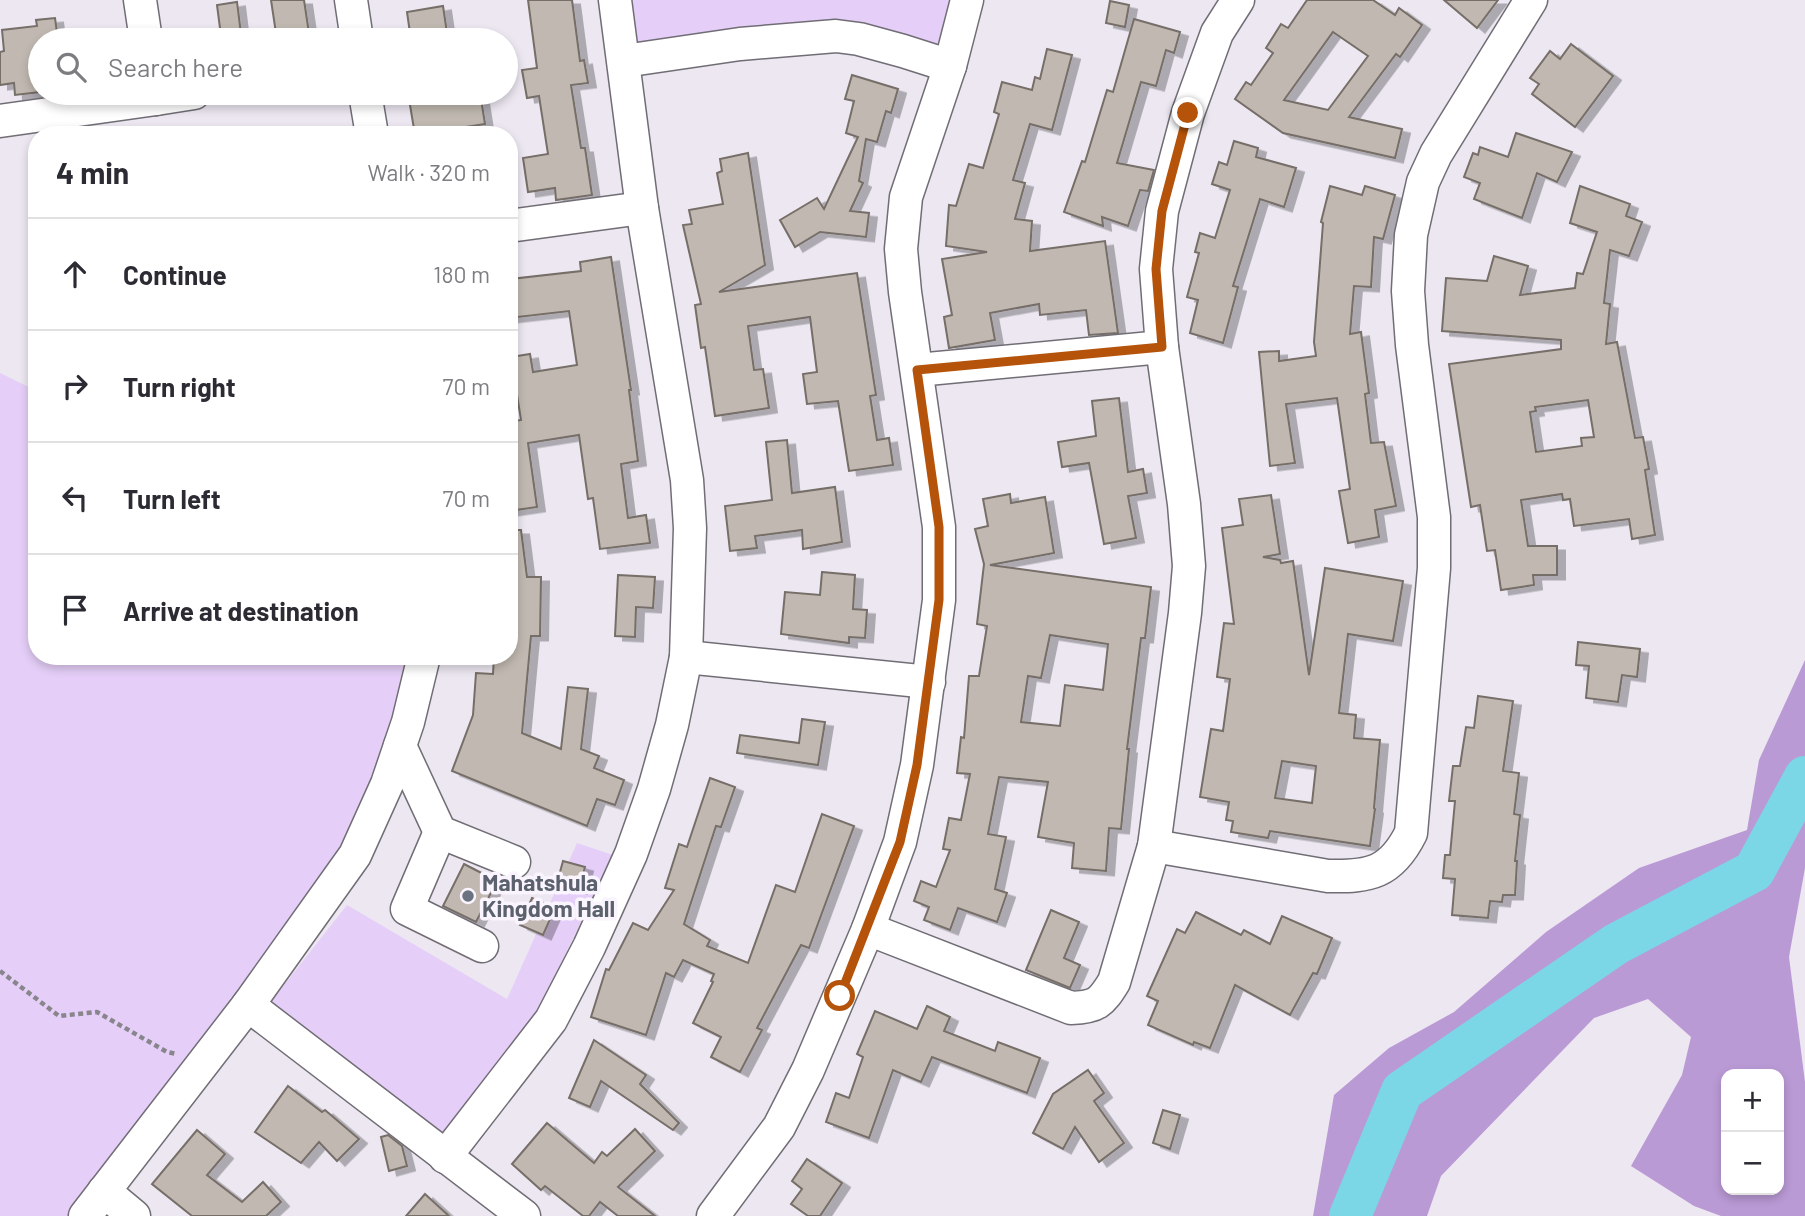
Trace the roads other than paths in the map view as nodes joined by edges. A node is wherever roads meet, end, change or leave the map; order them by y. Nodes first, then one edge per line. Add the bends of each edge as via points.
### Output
1 (140, 0) edge
2 (351, 0) edge
3 (615, 0) edge
4 (967, 0) edge
5 (1238, 0) edge
6 (1531, 0) edge
7 (144, 28) edge
8 (355, 28) edge
9 (624, 61) junction
10 (950, 66) junction
11 (99, 105) edge
12 (367, 105) edge
13 (0, 121) edge
14 (370, 126) edge
15 (642, 208) junction
16 (518, 225) edge
17 (1162, 347) junction
18 (917, 370) junction
19 (686, 657) junction
20 (422, 665) edge
21 (929, 682) junction
22 (400, 746) junction
23 (440, 832) junction
24 (1154, 846) junction
25 (514, 862) dead end
26 (868, 929) junction
27 (482, 946) dead end
28 (248, 1005) junction
29 (445, 1157) junction
30 (95, 1204) edge
31 (134, 1216) edge
32 (524, 1216) edge
33 (713, 1216) edge

1 - 7 street
2 - 8 street
3 - 9 street
4 - 10 street
5 - 17 street via 1217,33 1188,113 1162,211 1156,269
6 - 24 street via 1436,154 1423,182 1411,235 1408,291 1412,345 1434,517 1411,833 1401,853 1382,868 1355,876 1328,876
9 - 10 street via 836,36
9 - 15 street
10 - 18 street via 906,197 901,249
11 - 13 street
12 - 14 street
15 - 16 street
15 - 19 street via 687,480
17 - 18 street
17 - 24 street via 1189,566
18 - 21 street via 939,527 939,600
19 - 21 street
19 - 29 street via 654,789 589,947 551,1020
20 - 22 street
21 - 26 street via 900,842
22 - 23 street
22 - 28 street via 355,855
23 - 25 street
23 - 27 street via 407,909
24 - 26 street via 1114,982 1102,1001 1088,1007 1071,1008
26 - 33 street via 779,1127
28 - 29 street
28 - 30 street
29 - 32 street
30 - 31 street

